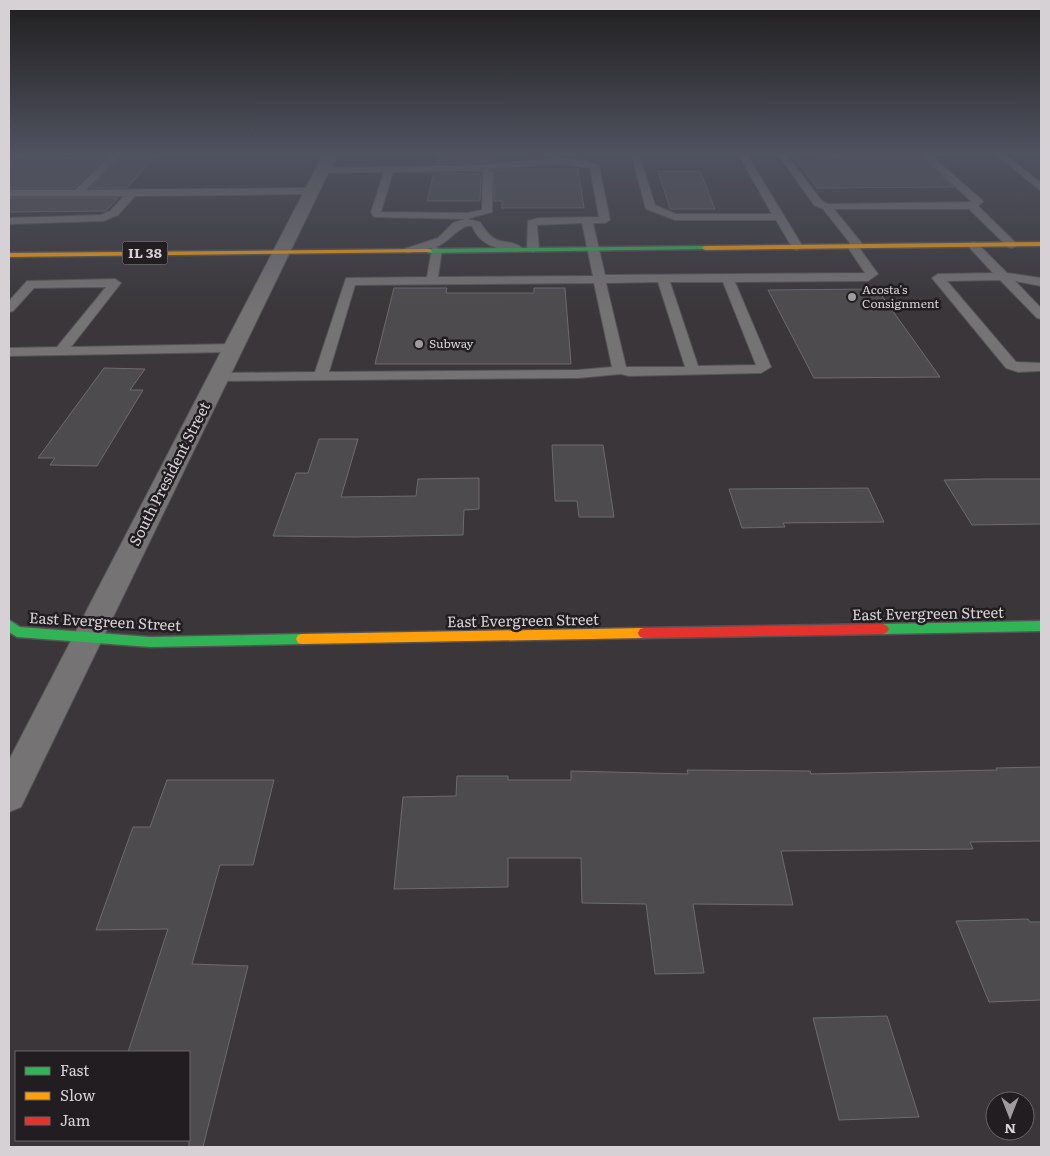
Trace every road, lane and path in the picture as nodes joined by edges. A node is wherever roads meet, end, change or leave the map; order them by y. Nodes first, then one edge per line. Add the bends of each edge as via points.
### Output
1 (119, 207) edge
2 (303, 207) edge
3 (378, 207) edge
4 (487, 207) edge
5 (602, 207) edge
6 (650, 207) edge
7 (774, 207) edge
8 (827, 207) edge
9 (973, 207) edge
10 (780, 217) junction
11 (467, 219) junction
12 (587, 220) junction
13 (9, 221) edge
14 (1041, 244) edge
15 (974, 245) junction
16 (1012, 245) junction
17 (797, 246) junction
18 (855, 246) junction
19 (592, 248) junction
20 (517, 249) junction
21 (534, 249) junction
22 (407, 250) junction
23 (436, 250) junction
24 (281, 252) junction
25 (9, 255) edge
26 (1003, 276) junction
27 (432, 280) junction
28 (599, 280) junction
29 (663, 280) junction
30 (728, 280) junction
31 (1041, 282) edge
32 (16, 284) dead end
33 (30, 284) junction
34 (9, 308) edge
35 (1041, 315) edge
36 (233, 348) junction
37 (61, 351) junction
38 (9, 352) edge
39 (1041, 367) edge
40 (621, 370) junction
41 (693, 371) junction
42 (321, 376) junction
43 (219, 377) junction
44 (9, 625) edge
45 (1041, 626) edge
46 (87, 637) junction
47 (9, 795) edge

1 - 13 lane via 103,218
2 - 24 street, South President Street
3 - 11 lane via 378,215
4 - 11 lane via 487,212
5 - 12 lane via 605,220
6 - 10 lane via 675,217
7 - 10 lane
8 - 18 lane
9 - 16 lane
10 - 17 lane
11 - 20 lane via 476,224 486,241
11 - 22 lane via 443,240
12 - 19 lane
12 - 21 lane via 532,223
14 - 16 main road, IL 38
15 - 16 main road, IL 38
15 - 18 main road, IL 38
15 - 26 lane
17 - 18 main road, IL 38
17 - 19 main road, IL 38
18 - 30 lane via 872,274 868,277
19 - 21 main road, IL 38
19 - 28 lane
20 - 21 main road, IL 38
20 - 23 main road, IL 38
22 - 23 main road, IL 38
22 - 24 main road, IL 38
23 - 27 lane
24 - 25 main road, IL 38
24 - 36 street, South President Street
26 - 31 lane
26 - 35 lane
26 - 39 lane via 938,278 1011,365 1018,368
27 - 28 lane
27 - 42 lane via 350,281
28 - 29 lane
28 - 40 lane
29 - 30 lane
29 - 41 lane
30 - 41 lane via 764,366
32 - 33 lane
33 - 34 lane
33 - 37 lane via 115,283
36 - 37 lane
36 - 43 street, South President Street
37 - 38 lane
40 - 41 lane
40 - 42 lane via 578,374
42 - 43 lane
43 - 46 street, South President Street
44 - 46 main road, East Evergreen Street via 17,632
45 - 46 main road, East Evergreen Street via 171,642
46 - 47 street, South President Street

